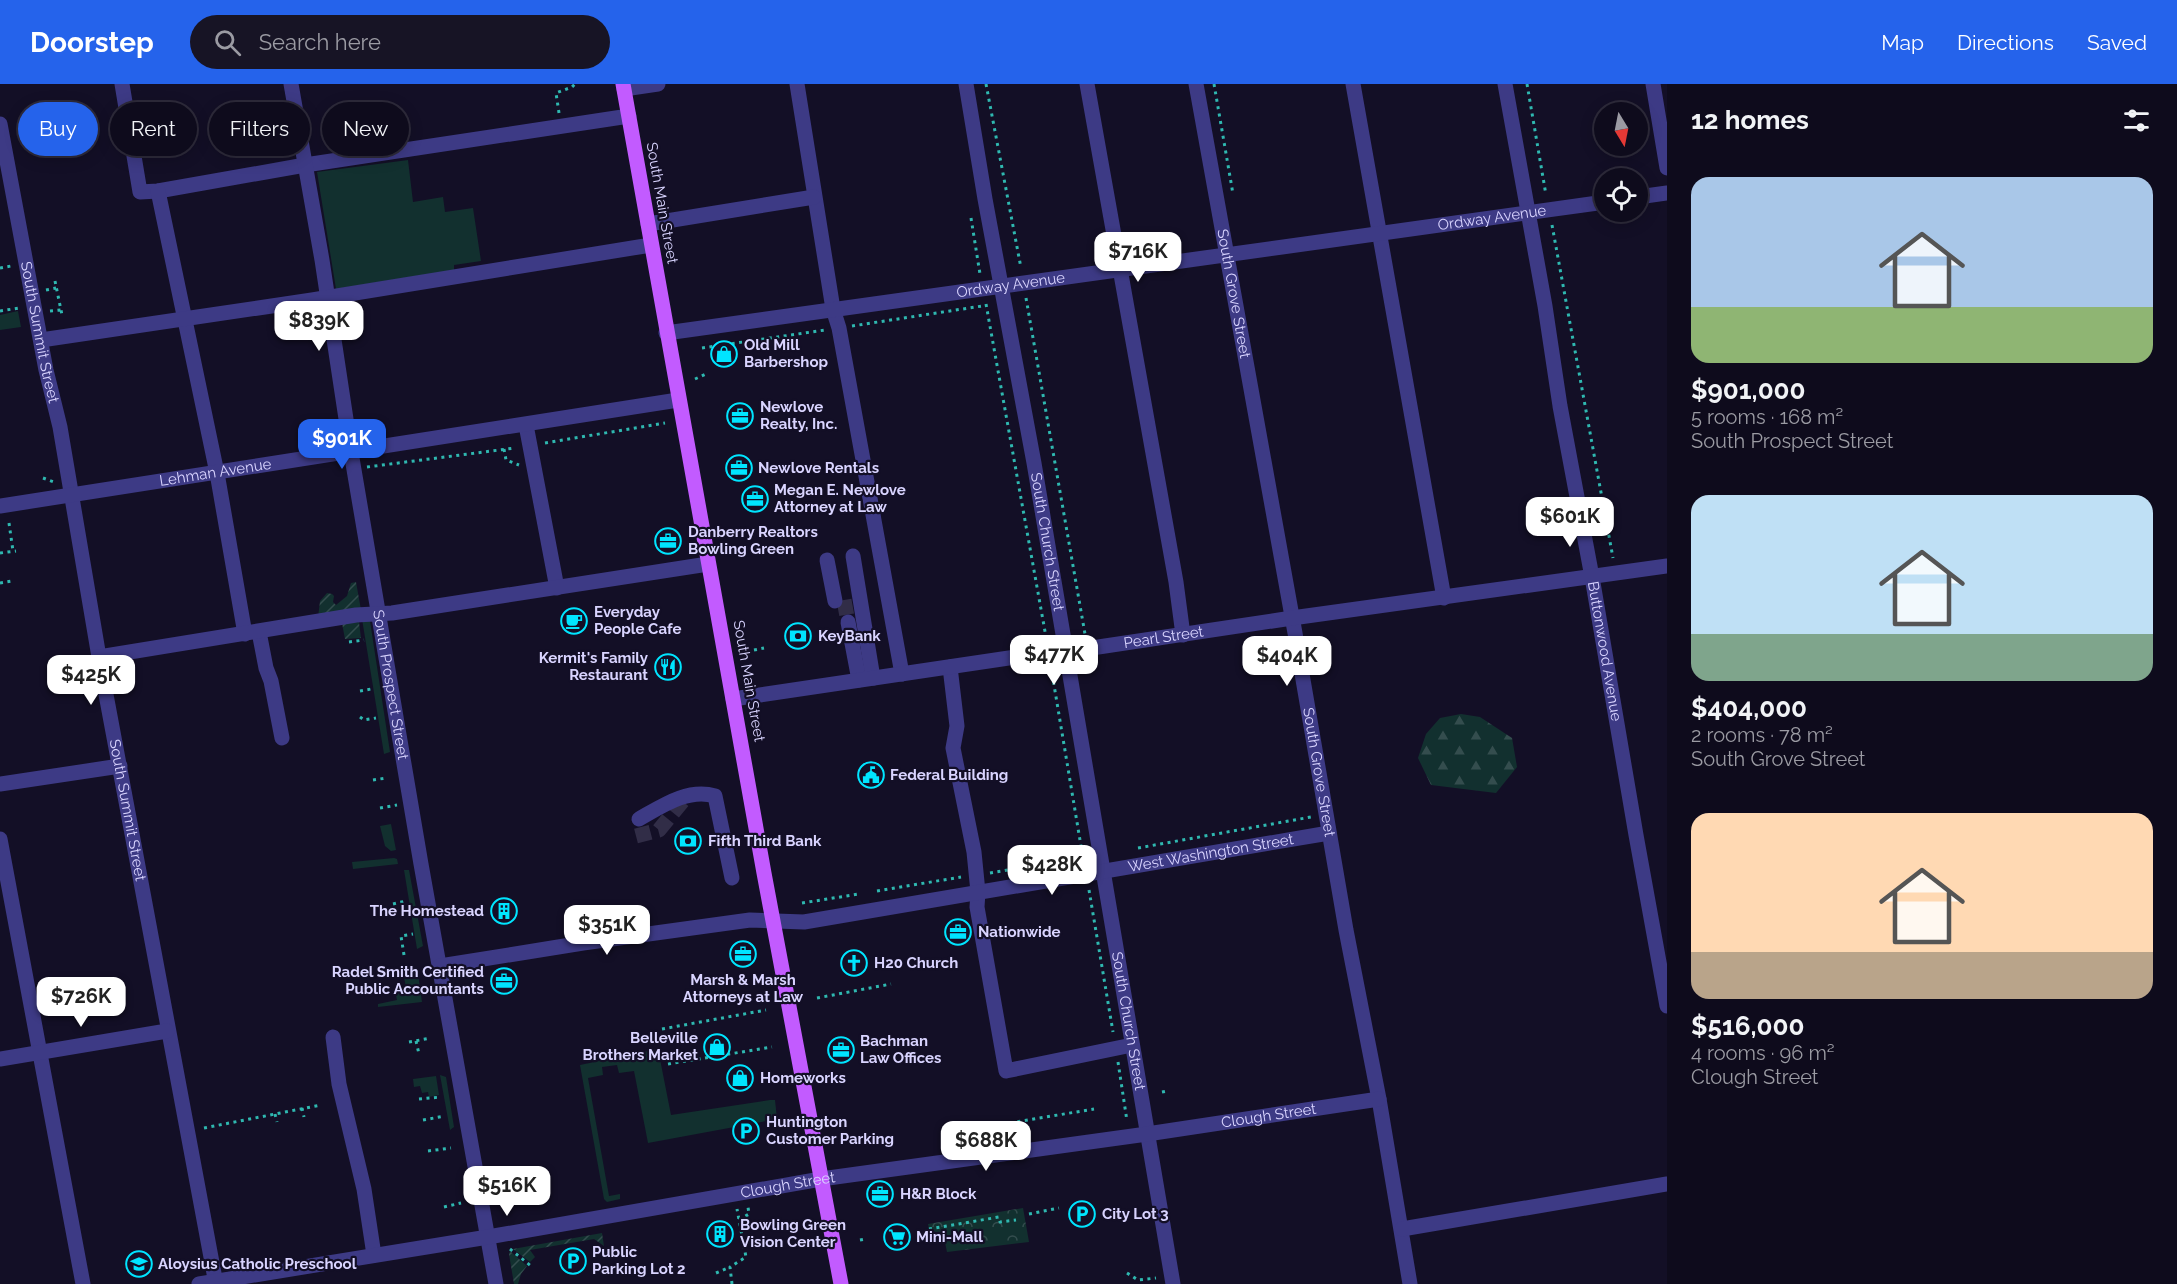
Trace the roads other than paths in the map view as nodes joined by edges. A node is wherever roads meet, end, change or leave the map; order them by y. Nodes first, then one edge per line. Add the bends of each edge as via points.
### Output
1 (122, 84) edge
2 (291, 84) edge
3 (658, 84) edge
4 (796, 84) edge
5 (966, 84) edge
6 (1087, 84) edge
7 (1197, 84) edge
8 (1353, 84) edge
9 (1505, 84) edge
10 (1653, 84) edge
11 (624, 87) edge
12 (629, 116) junction
13 (0, 124) edge
14 (305, 165) junction
15 (1667, 168) edge
16 (158, 191) junction
17 (1667, 193) edge
18 (1648, 196) edge
19 (814, 197) junction
20 (1594, 204) edge
21 (1528, 214) junction
22 (648, 224) junction
23 (1379, 234) junction
24 (651, 245) junction
25 (1226, 254) junction
26 (1119, 268) junction
27 (1002, 285) junction
28 (328, 298) junction
29 (833, 309) junction
30 (185, 319) junction
31 (666, 333) junction
32 (41, 340) junction
33 (678, 400) junction
34 (526, 425) junction
35 (351, 452) junction
36 (217, 473) junction
37 (72, 495) junction
38 (0, 506) edge
39 (708, 564) junction
40 (1667, 566) edge
41 (1592, 577) junction
42 (556, 588) junction
43 (1444, 598) junction
44 (839, 600) tunnel mouth
45 (379, 614) junction
46 (1292, 618) junction
47 (843, 623) tunnel mouth
48 (252, 633) junction
49 (1183, 635) junction
50 (1065, 652) junction
51 (99, 657) junction
52 (950, 667) junction
53 (902, 674) junction
54 (862, 680) junction
55 (733, 699) junction
56 (282, 738) dead end
57 (120, 766) junction
58 (0, 784) edge
59 (639, 819) dead end
60 (1329, 833) junction
61 (0, 839) edge
62 (1104, 871) junction
63 (732, 878) dead end
64 (978, 892) junction
65 (772, 921) junction
66 (440, 966) junction
67 (1667, 1006) edge
68 (167, 1031) junction
69 (333, 1036) dead end
70 (1132, 1045) junction
71 (39, 1052) junction
72 (0, 1059) edge
73 (1379, 1099) junction
74 (1147, 1134) junction
75 (821, 1179) junction
76 (1667, 1184) edge
77 (1402, 1229) junction
78 (488, 1237) junction
79 (374, 1255) junction
80 (1166, 1281) edge
81 (216, 1282) edge
82 (83, 1284) edge
83 (199, 1284) edge
84 (496, 1284) edge
85 (841, 1284) edge
86 (1410, 1284) edge

1 - 16 street via 140,192
2 - 14 street, South Prospect Street
3 - 11 street
4 - 19 street
5 - 27 street, South Church Street
6 - 26 street
7 - 25 street, South Grove Street
8 - 23 street
9 - 21 street, Buttonwood Avenue
10 - 15 street
11 - 12 main road, South Main Street
12 - 14 street
12 - 22 main road, South Main Street
13 - 32 street, South Summit Street
14 - 16 street
14 - 28 street, South Prospect Street
16 - 30 street
17 - 18 street
19 - 22 street
19 - 29 street
20 - 21 street, Ordway Avenue
21 - 23 street, Ordway Avenue
21 - 41 street, Buttonwood Avenue
22 - 24 main road, South Main Street
23 - 25 street, Ordway Avenue
23 - 43 street
24 - 28 street
24 - 31 main road, South Main Street
25 - 26 street, Ordway Avenue
25 - 46 street, South Grove Street
26 - 27 street, Ordway Avenue
26 - 49 street
27 - 29 street, Ordway Avenue
27 - 50 street, South Church Street
28 - 30 street
28 - 35 street, South Prospect Street
29 - 31 street, Ordway Avenue
29 - 53 street
30 - 32 street
30 - 36 street
31 - 33 main road, South Main Street
32 - 37 street, South Summit Street
33 - 34 street, Lehman Avenue
33 - 39 main road, South Main Street
34 - 35 street, Lehman Avenue
34 - 42 street
35 - 36 street, Lehman Avenue
35 - 45 street, South Prospect Street
36 - 37 street, Lehman Avenue
36 - 48 street
37 - 38 street, Lehman Avenue
37 - 51 street, South Summit Street
39 - 42 street
39 - 55 main road, South Main Street
40 - 41 street, Pearl Street
41 - 43 street, Pearl Street
41 - 67 street, Buttonwood Avenue
42 - 45 street
43 - 46 street, Pearl Street
44 - 54 street via 841,558
45 - 48 street
45 - 66 street, South Prospect Street
46 - 49 street, Pearl Street
46 - 60 street, South Grove Street
47 - 54 street
48 - 51 street
48 - 56 street via 272,681
49 - 50 street, Pearl Street
50 - 52 street, Pearl Street
50 - 62 street, South Church Street
51 - 57 street, South Summit Street
52 - 53 street, Pearl Street
52 - 64 street via 957,726 953,748
53 - 54 street, Pearl Street
54 - 55 street, Pearl Street
55 - 65 main road, South Main Street
57 - 58 street
57 - 68 street, South Summit Street
59 - 63 street via 670,801 702,792 715,796
60 - 62 street, West Washington Street
60 - 73 street, South Grove Street
61 - 71 street
62 - 64 street, West Washington Street
62 - 70 street, South Church Street
64 - 65 street, West Washington Street via 804,922
64 - 70 street via 977,907 1006,1071
65 - 66 street, West Washington Street via 683,928
65 - 75 main road, South Main Street
66 - 78 street, South Prospect Street
68 - 71 street
68 - 81 street, South Summit Street
69 - 79 street
70 - 74 street, South Church Street
71 - 72 street
71 - 82 street
73 - 74 street, Clough Street
73 - 77 street, South Grove Street
74 - 75 street, Clough Street
74 - 80 street, South Church Street
75 - 78 street, Clough Street
75 - 85 main road, South Main Street
76 - 77 street
77 - 86 street, South Grove Street
78 - 79 street, Clough Street
78 - 84 street, South Prospect Street
79 - 81 street, Clough Street
81 - 83 street, Clough Street

